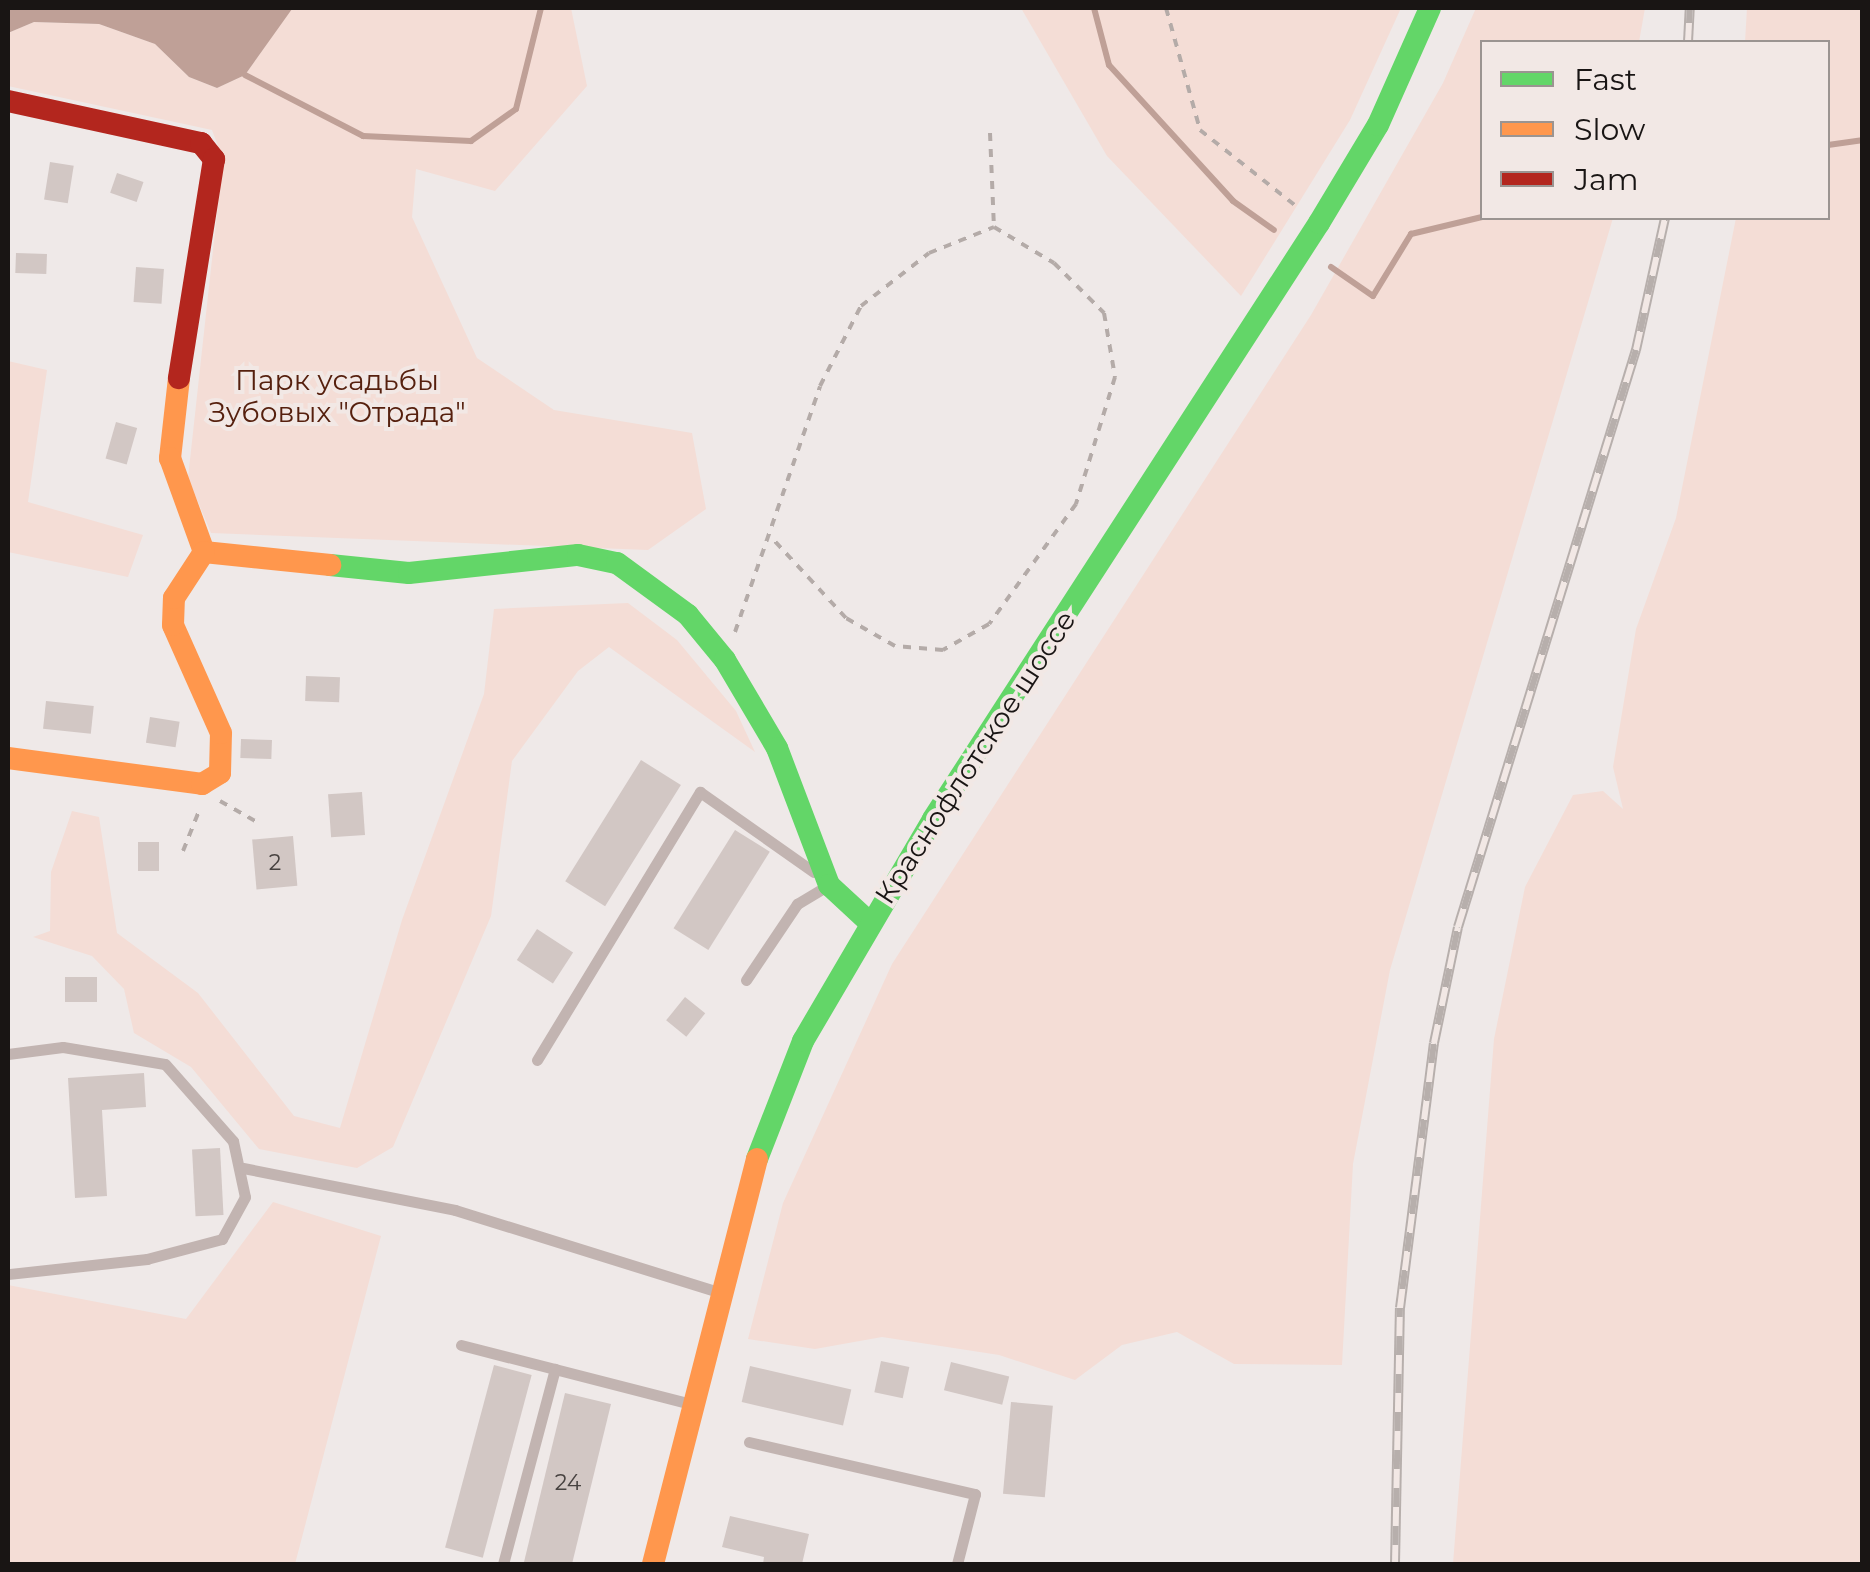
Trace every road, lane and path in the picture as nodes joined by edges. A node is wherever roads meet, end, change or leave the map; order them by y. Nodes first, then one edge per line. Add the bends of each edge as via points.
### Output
1 (1166, 8) edge
2 (1430, 8) edge
3 (8, 101) edge
4 (990, 134) dead end
5 (1318, 223) junction
6 (994, 228) junction
7 (770, 536) junction
8 (204, 552) junction
9 (725, 660) junction
10 (8, 758) edge
11 (257, 822) dead end
12 (183, 851) dead end
13 (829, 885) junction
14 (870, 922) junction
15 (746, 980) dead end
16 (8, 1054) edge
17 (537, 1060) dead end
18 (243, 1168) junction
19 (8, 1274) edge
20 (727, 1295) junction
21 (461, 1346) dead end
22 (556, 1369) junction
23 (695, 1405) junction
24 (749, 1442) dead end
25 (504, 1564) edge
26 (653, 1564) edge
27 (957, 1564) edge

1 - 5 path via 1200,130
2 - 5 street, Краснофлотское шоссе via 1378,125
3 - 8 street via 201,143 214,159 193,252 170,458
4 - 6 path
5 - 14 street, Краснофлотское шоссе
6 - 7 path via 929,254 861,306 820,386
6 - 7 path via 1054,263 1104,313 1115,377 1076,504 988,624 943,650 895,646 846,618
7 - 9 path
8 - 9 street via 409,573 578,555 618,563 688,615
8 - 10 street via 174,598 173,625 221,733 220,773 202,784
9 - 13 street via 777,748
11 - 12 path via 210,795
13 - 14 street
13 - 15 lane via 796,904
13 - 17 lane via 700,792
14 - 20 street, Краснофлотское шоссе via 766,1126
16 - 18 lane via 63,1047 165,1064 233,1141
18 - 19 lane via 245,1198 222,1239 148,1259
18 - 20 lane via 455,1210
20 - 23 street, Краснофлотское шоссе
21 - 22 lane
22 - 23 lane
22 - 25 lane
23 - 26 street, Краснофлотское шоссе
24 - 27 lane via 975,1494

